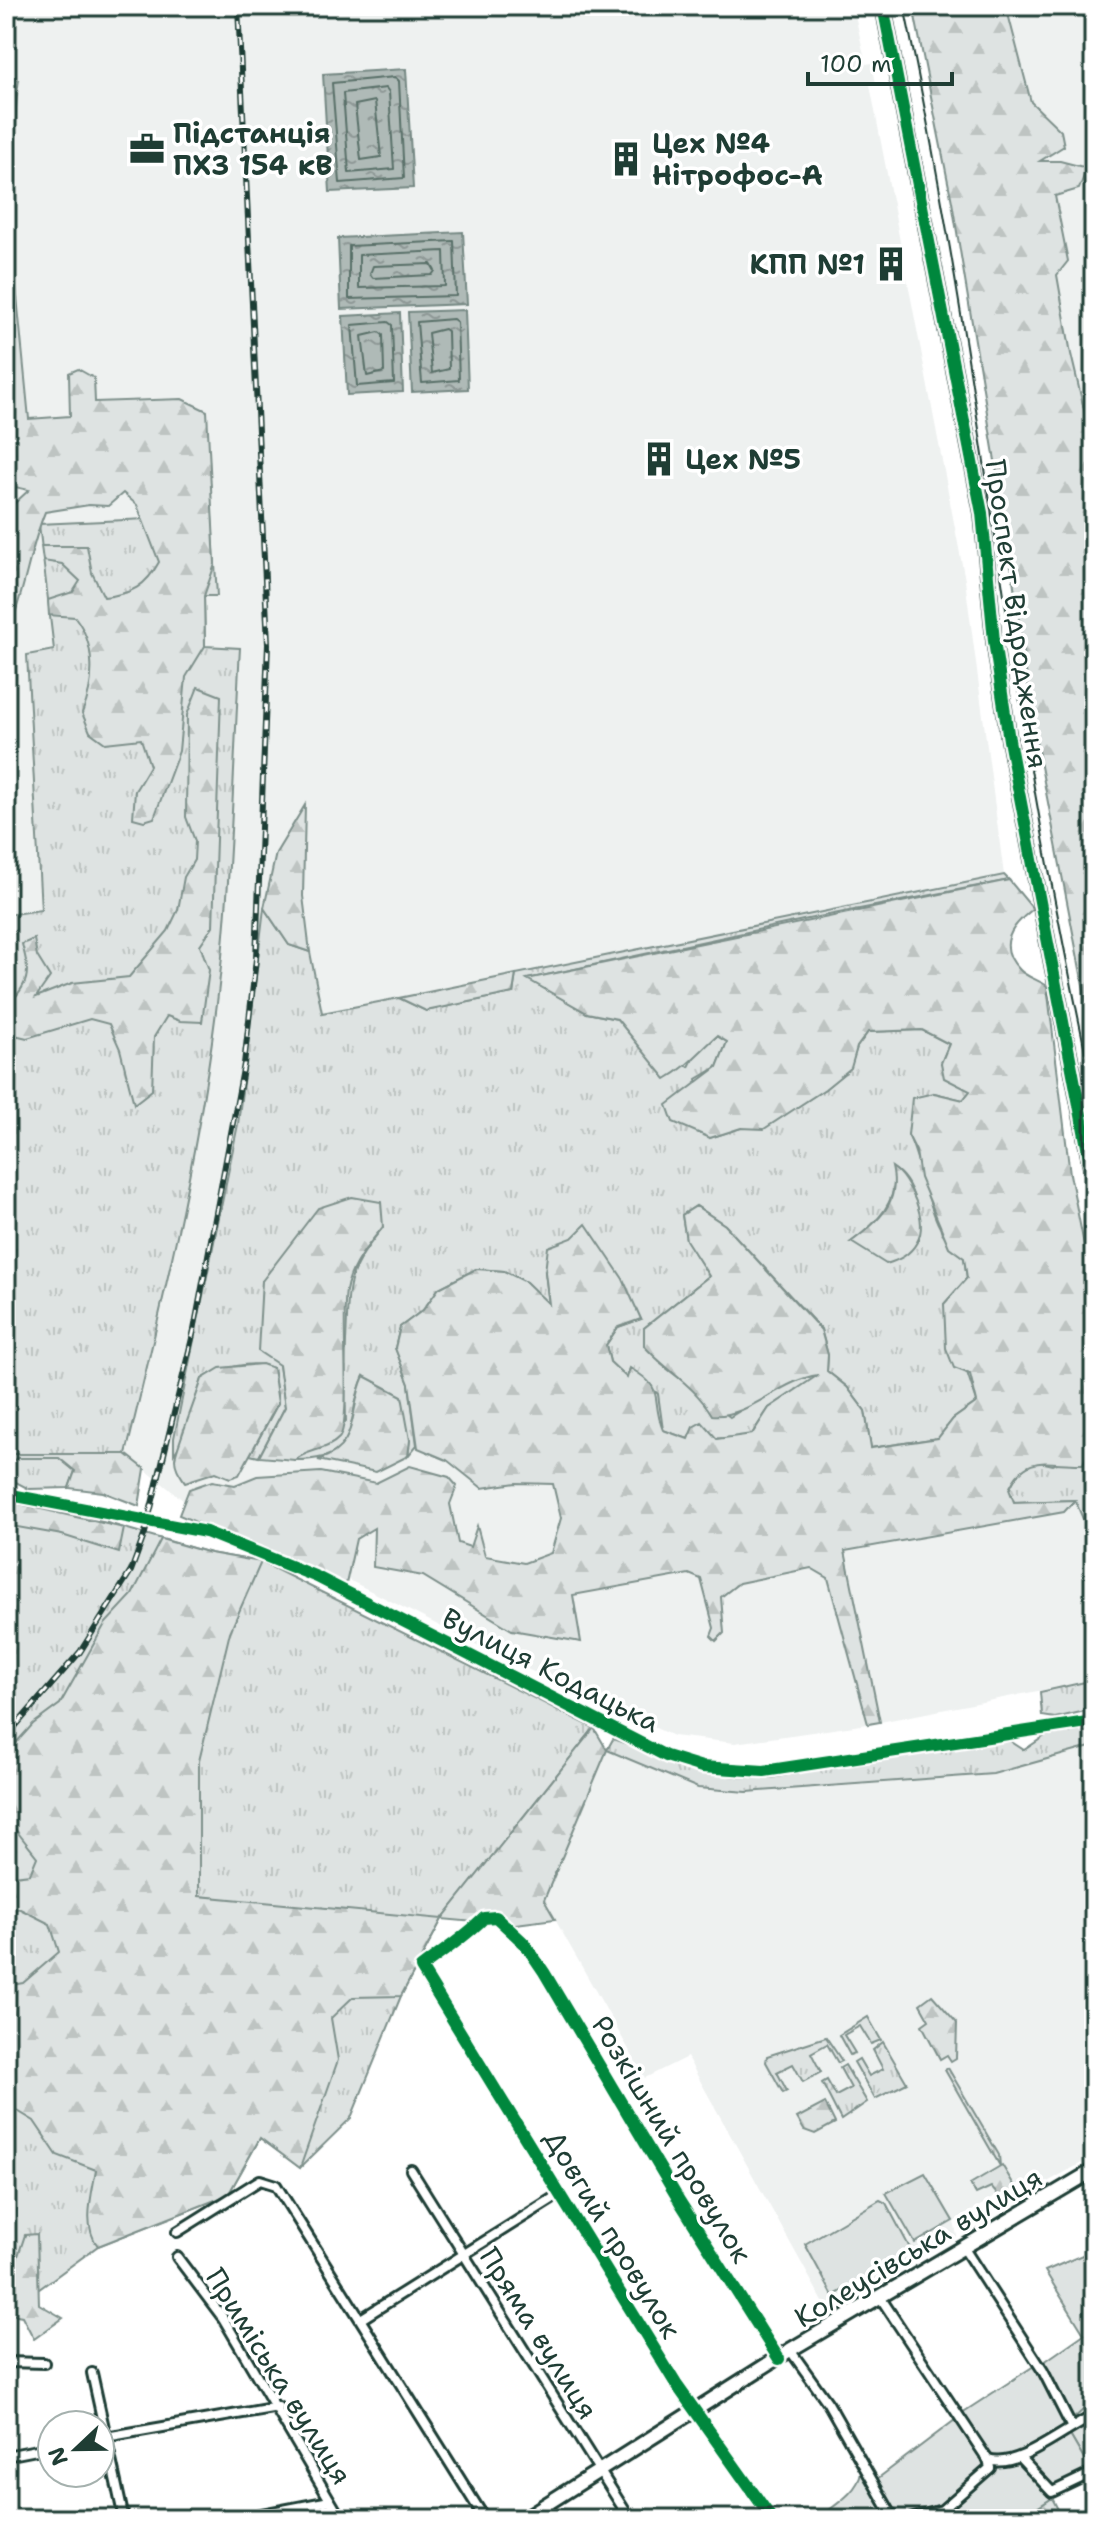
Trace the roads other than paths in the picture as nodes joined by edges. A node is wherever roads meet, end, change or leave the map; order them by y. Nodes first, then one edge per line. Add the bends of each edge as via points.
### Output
1 (883, 6) edge
2 (1094, 1183) edge
3 (6, 1494) edge
4 (1094, 1721) edge
5 (421, 1968) joint
6 (411, 2170) dead end
7 (1094, 2170) edge
8 (560, 2194) junction
9 (177, 2232) dead end
10 (963, 2247) junction
11 (466, 2256) junction
12 (177, 2257) dead end
13 (880, 2297) junction
14 (361, 2319) junction
15 (790, 2350) junction
16 (779, 2359) junction
17 (6, 2362) edge
18 (44, 2363) dead end
19 (92, 2373) dead end
20 (278, 2407) junction
21 (98, 2409) edge
22 (696, 2412) junction
23 (1094, 2416) edge
24 (1071, 2426) junction
25 (116, 2436) edge
26 (36, 2450) edge
27 (6, 2456) edge
28 (1021, 2459) junction
29 (988, 2460) junction
30 (599, 2472) junction
31 (1094, 2472) edge
32 (116, 2488) edge
33 (330, 2501) junction
34 (124, 2519) edge
35 (235, 2519) edge
36 (341, 2519) edge
37 (485, 2519) edge
38 (523, 2519) edge
39 (630, 2519) edge
40 (772, 2519) edge
41 (894, 2519) edge
42 (910, 2519) edge

1 - 2 street, Проспект Відродження via 982,513 1009,740
3 - 4 street, Вулиця Кодацька via 206,1532 317,1577 666,1756 702,1767 764,1771
5 - 8 street, Довгий провулок
5 - 16 street, Розкішний провулок via 452,1949 484,1918 496,1917 525,1944
6 - 11 street, Пряма вулиця
7 - 10 street, Колеусівська вулиця
8 - 11 street
8 - 22 street, Довгий провулок
9 - 14 street via 260,2180 276,2185
10 - 13 street, Колеусівська вулиця
10 - 24 street via 1043,2371
11 - 14 street
11 - 30 street, Пряма вулиця
12 - 20 street, Приміська вулиця via 223,2318
13 - 15 street, Колеусівська вулиця
13 - 29 street
14 - 37 street
15 - 16 street, Колеусівська вулиця
15 - 41 street via 828,2403
16 - 22 street, Колеусівська вулиця
17 - 18 street
19 - 21 street
20 - 25 street
20 - 33 street, Приміська вулиця
22 - 30 street, Колеусівська вулиця
22 - 40 street, Довгий провулок
23 - 24 street
24 - 28 street
26 - 27 street
28 - 29 street via 1000,2464
28 - 31 street via 1052,2492
29 - 42 street via 990,2468 942,2510
30 - 38 street, Колеусівська вулиця
30 - 39 street, Пряма вулиця
32 - 34 street
33 - 35 street
33 - 36 street, Приміська вулиця

